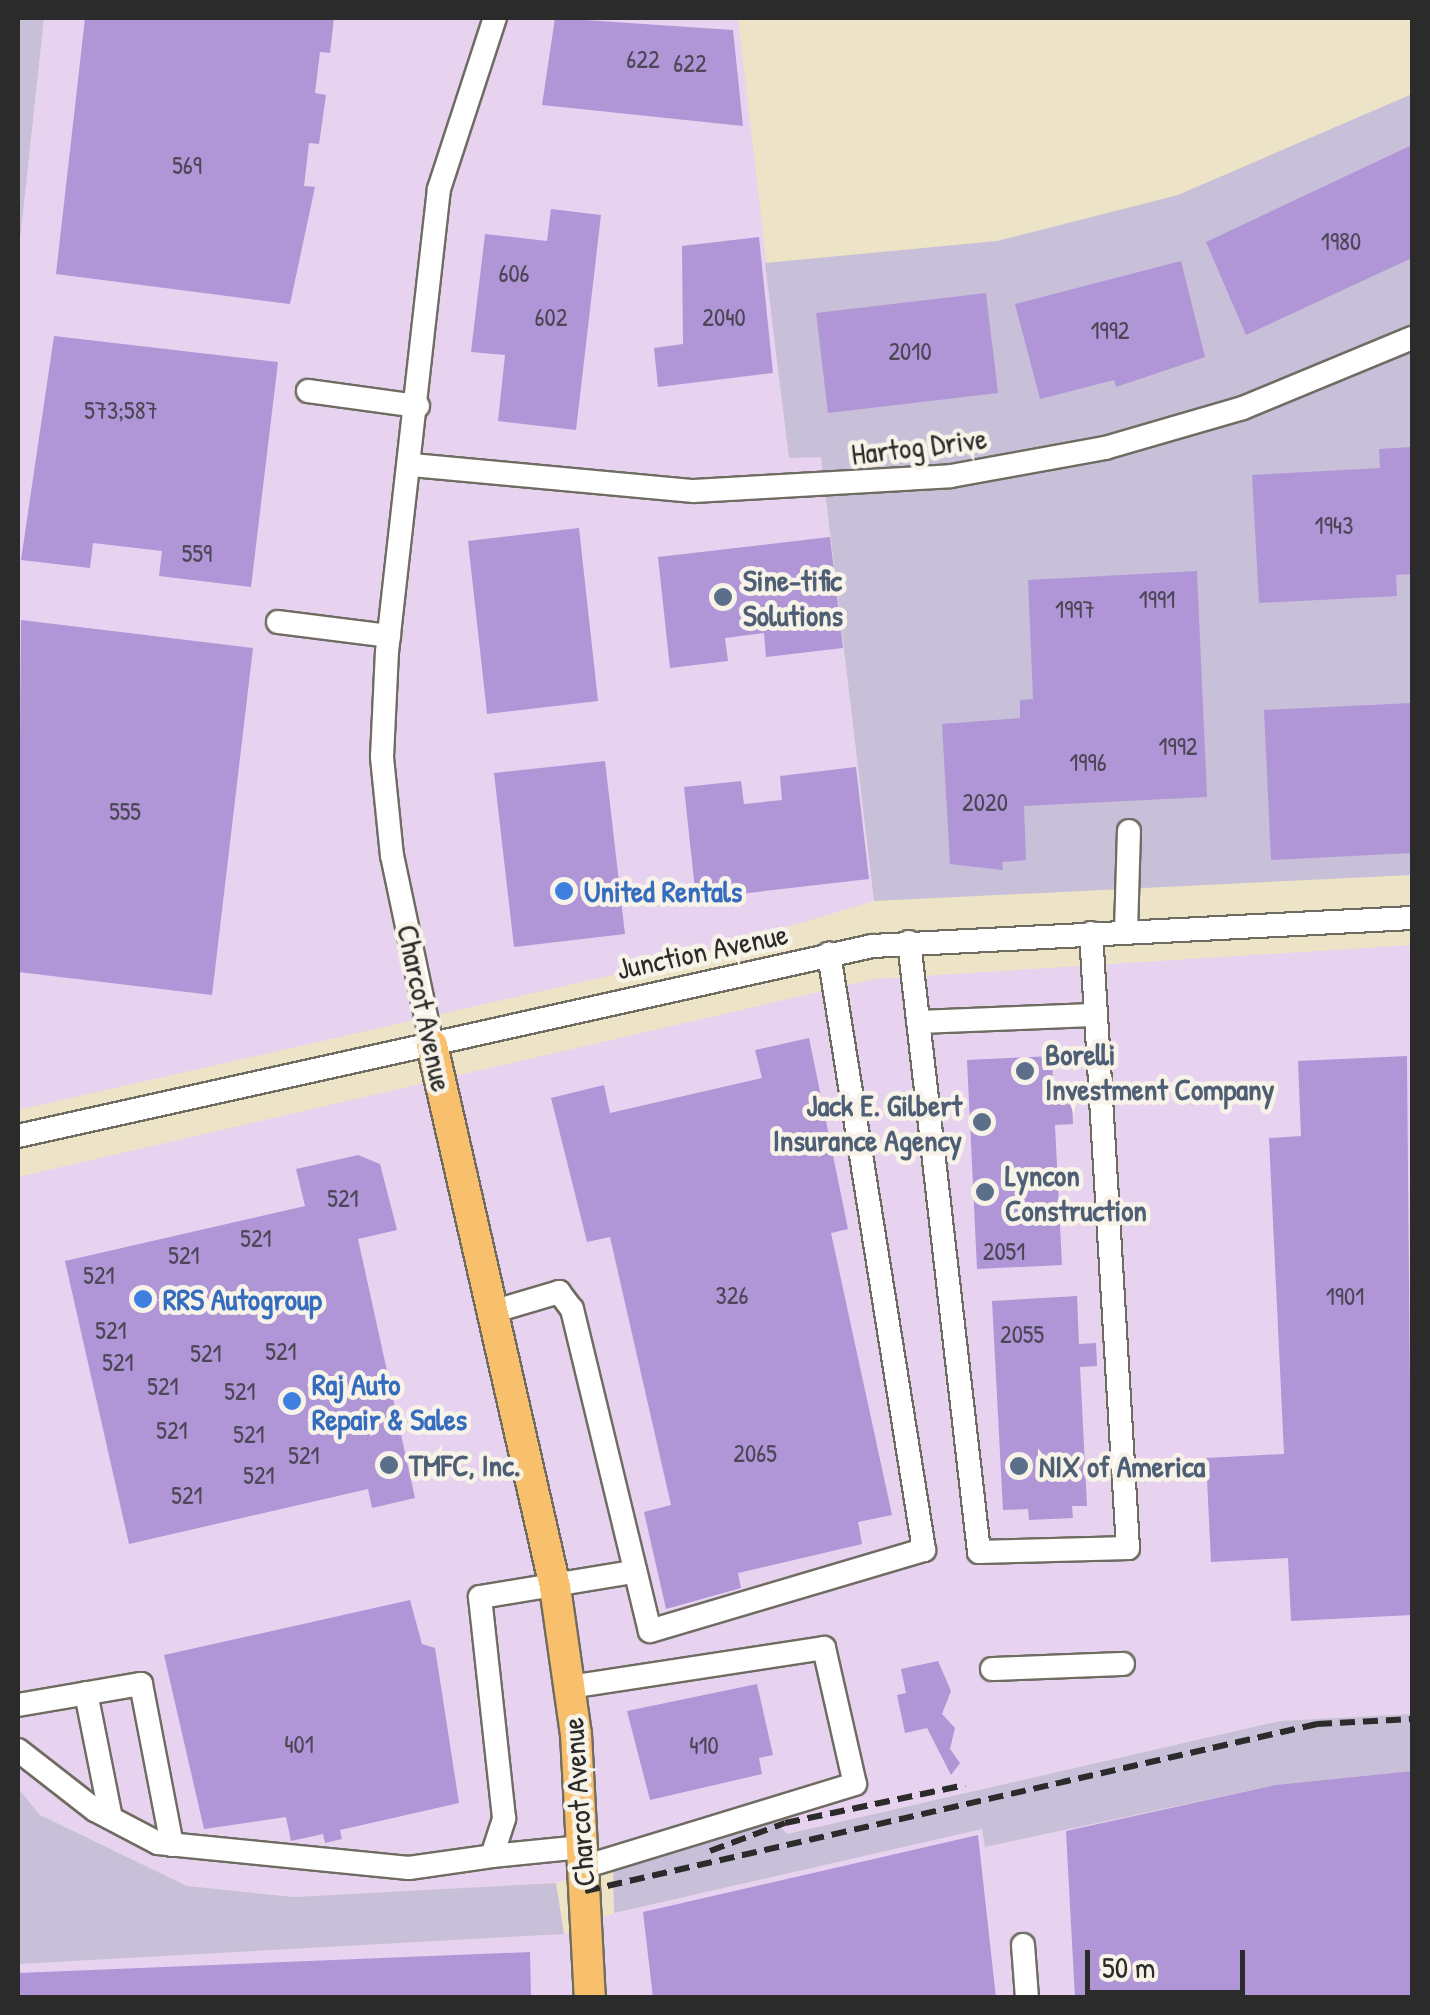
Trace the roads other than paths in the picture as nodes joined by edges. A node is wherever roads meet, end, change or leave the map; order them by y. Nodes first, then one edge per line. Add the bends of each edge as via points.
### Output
1 (495, 18) edge
2 (1412, 338) edge
3 (308, 392) dead end
4 (418, 406) junction
5 (412, 465) junction
6 (278, 622) dead end
7 (389, 636) junction
8 (1128, 831) dead end
9 (1412, 918) edge
10 (1126, 931) junction
11 (1091, 933) junction
12 (909, 942) junction
13 (829, 954) junction
14 (1094, 1014) junction
15 (918, 1022) junction
16 (432, 1045) junction
17 (18, 1136) edge
18 (495, 1311) junction
19 (633, 1572) junction
20 (555, 1586) junction
21 (1123, 1664) dead end
22 (992, 1668) dead end
23 (570, 1687) junction
24 (86, 1694) junction
25 (18, 1705) edge
26 (18, 1750) edge
27 (111, 1818) junction
28 (172, 1844) junction
29 (492, 1856) junction
30 (583, 1857) junction
31 (1023, 1945) dead end
32 (590, 1998) edge
33 (1027, 1998) edge

1 - 4 street, Charcot Avenue via 439,189
2 - 5 street, Hartog Drive via 1243,408 1105,448 951,476 694,490
3 - 4 street
4 - 5 street, Charcot Avenue
5 - 7 street, Charcot Avenue
6 - 7 street
7 - 16 street, Charcot Avenue via 382,756 392,856
8 - 10 street
9 - 10 street, Junction Avenue
10 - 11 street, Junction Avenue
11 - 12 street, Junction Avenue
11 - 14 street
12 - 13 street, Junction Avenue
12 - 15 street
13 - 16 street, Junction Avenue
13 - 19 street via 924,1550 650,1630
14 - 15 street
14 - 15 street via 1128,1548 979,1552
16 - 17 street, Junction Avenue
16 - 18 main road, Charcot Avenue
18 - 19 street via 560,1292 572,1309
18 - 20 main road, Charcot Avenue
19 - 20 street
20 - 23 main road, Charcot Avenue
20 - 29 street via 480,1598 504,1818
21 - 22 street
23 - 30 main road, Charcot Avenue
23 - 30 street via 824,1648 855,1784
24 - 25 street
24 - 27 street
24 - 28 street via 141,1684
26 - 27 street
27 - 28 street
28 - 29 street via 409,1868
29 - 30 street
30 - 32 main road, Charcot Avenue
31 - 33 street

